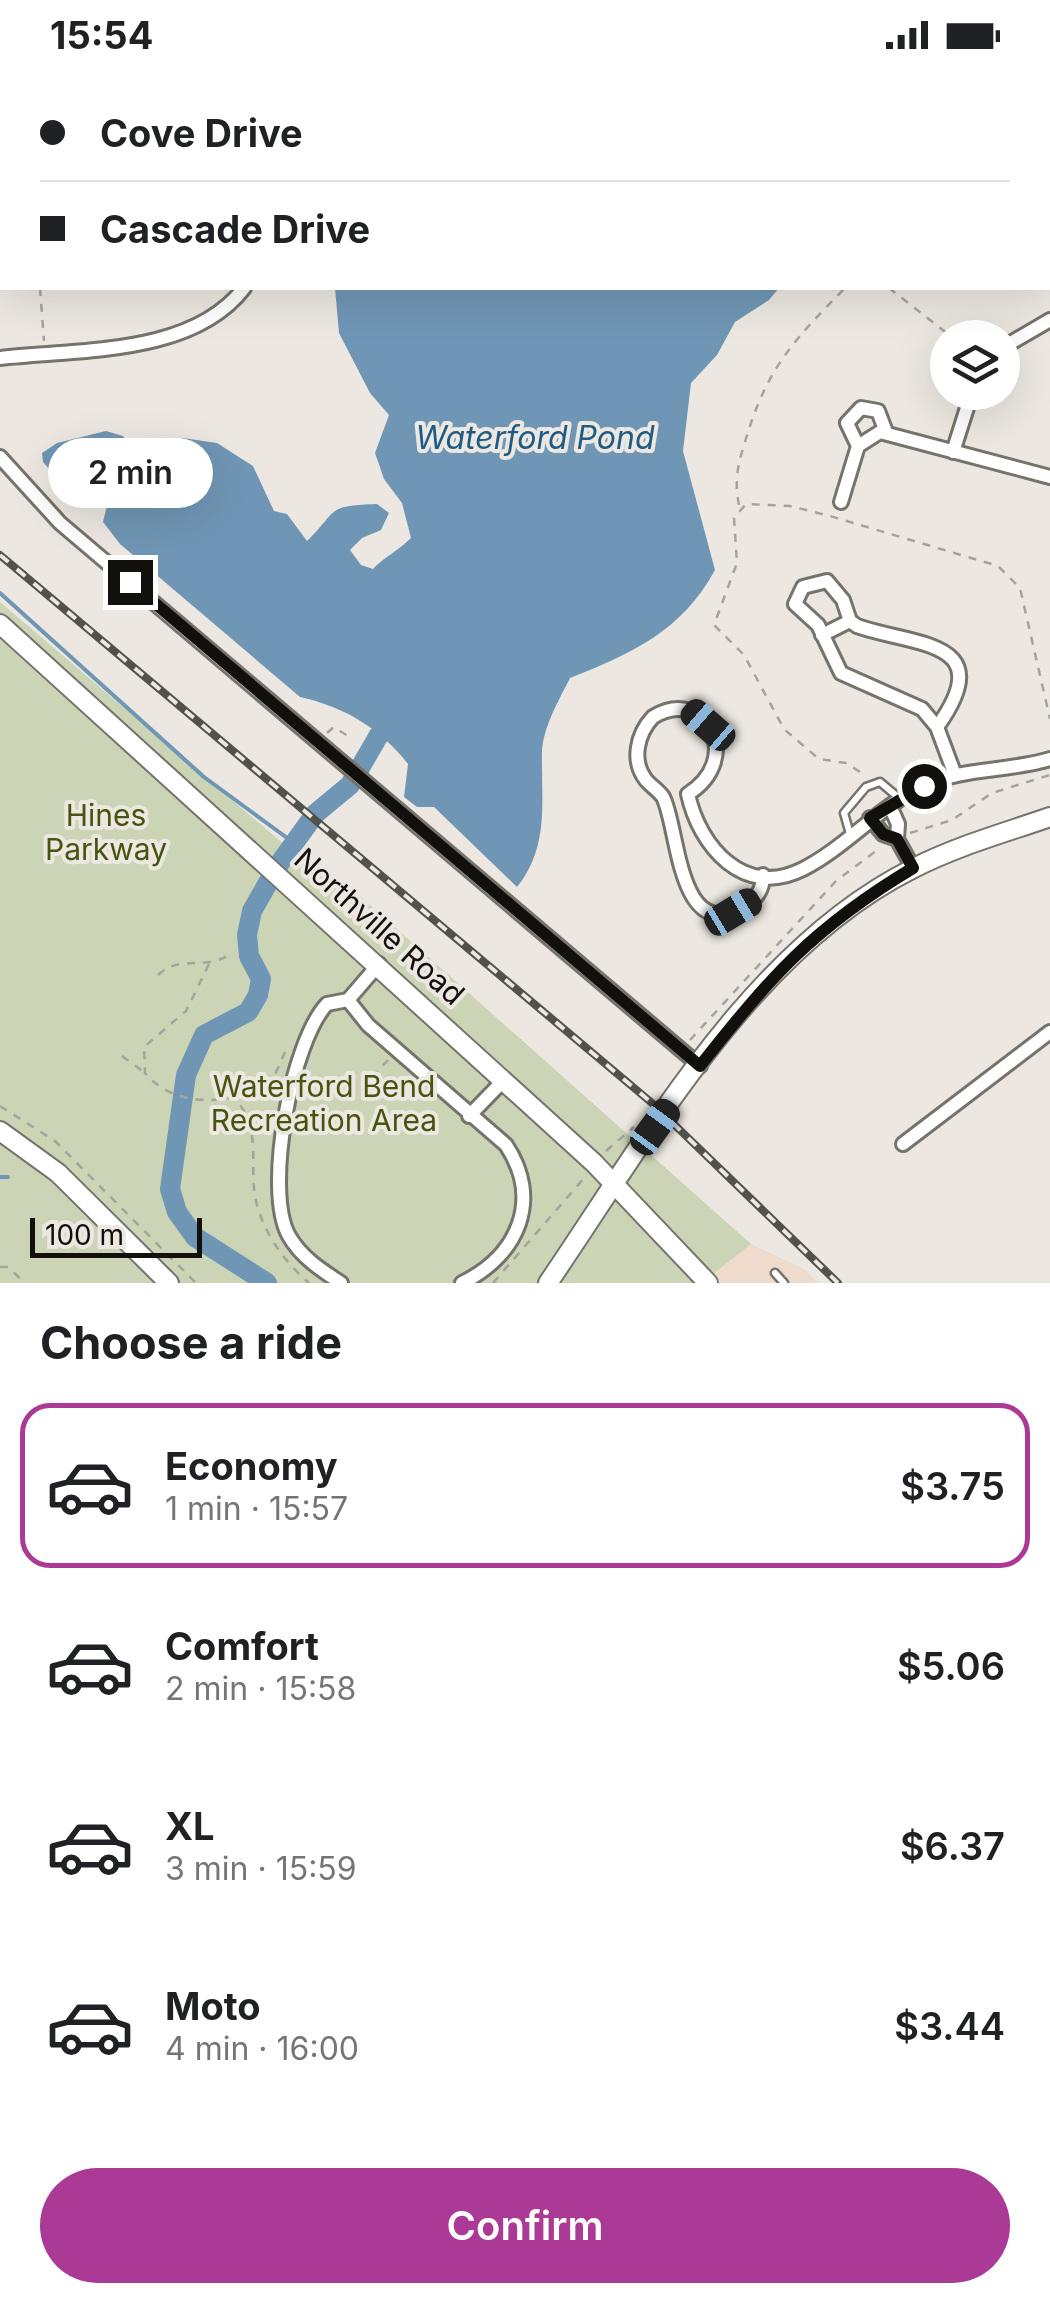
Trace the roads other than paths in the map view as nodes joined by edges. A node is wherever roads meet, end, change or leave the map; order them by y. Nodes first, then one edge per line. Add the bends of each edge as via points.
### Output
1 (242, 290) edge
2 (1050, 320) edge
3 (1020, 338) edge
4 (0, 358) edge
5 (966, 410) edge
6 (886, 432) junction
7 (858, 446) junction
8 (953, 452) junction
9 (0, 457) edge
10 (1050, 477) edge
11 (840, 502) dead end
12 (850, 621) junction
13 (0, 624) edge
14 (822, 635) junction
15 (936, 727) junction
16 (1050, 758) edge
17 (955, 775) junction
18 (688, 794) junction
19 (663, 798) junction
20 (895, 803) junction
21 (1050, 817) edge
22 (870, 818) junction
23 (850, 834) junction
24 (897, 839) junction
25 (913, 868) junction
26 (763, 874) junction
27 (379, 964) junction
28 (348, 1000) junction
29 (1050, 1032) edge
30 (700, 1066) junction
31 (504, 1080) junction
32 (470, 1116) junction
33 (0, 1131) edge
34 (903, 1144) dead end
35 (616, 1185) junction
36 (775, 1273) dead end
37 (169, 1283) edge
38 (340, 1283) edge
39 (462, 1283) edge
40 (548, 1283) edge
41 (708, 1283) edge
42 (784, 1283) edge

1 - 4 street via 180,334
2 - 3 street
5 - 8 street
6 - 7 street
6 - 7 street via 878,411 861,408 848,423
6 - 8 street
7 - 11 street
8 - 10 street
9 - 30 street via 60,523
12 - 14 street
12 - 14 street via 834,586 814,582 797,594 795,604
12 - 15 street via 929,641 944,652 960,680 958,698
13 - 27 street, Northville Road
14 - 15 street via 841,672 910,700
15 - 17 street
16 - 17 street
17 - 20 street
18 - 19 street
18 - 19 street via 711,773 717,740 692,712 676,709 653,718 638,745 644,778
18 - 26 street via 694,822 717,856 738,870
19 - 26 street via 683,878 698,902 714,912 733,912 760,892
20 - 22 street
20 - 23 lane via 880,782 866,787 844,813
20 - 24 street
21 - 25 street
22 - 23 street
22 - 24 street
23 - 26 street via 799,871
24 - 25 street
25 - 30 street via 843,912 786,960
27 - 28 street
27 - 31 street, Northville Road
28 - 32 street
28 - 38 street via 327,1004 304,1039 276,1183 289,1236
29 - 34 street
30 - 35 street
31 - 32 street
31 - 35 street, Northville Road
32 - 39 street via 522,1168 527,1198 500,1254
33 - 37 street via 58,1173
35 - 40 street
35 - 41 street, Northville Road
36 - 42 lane

